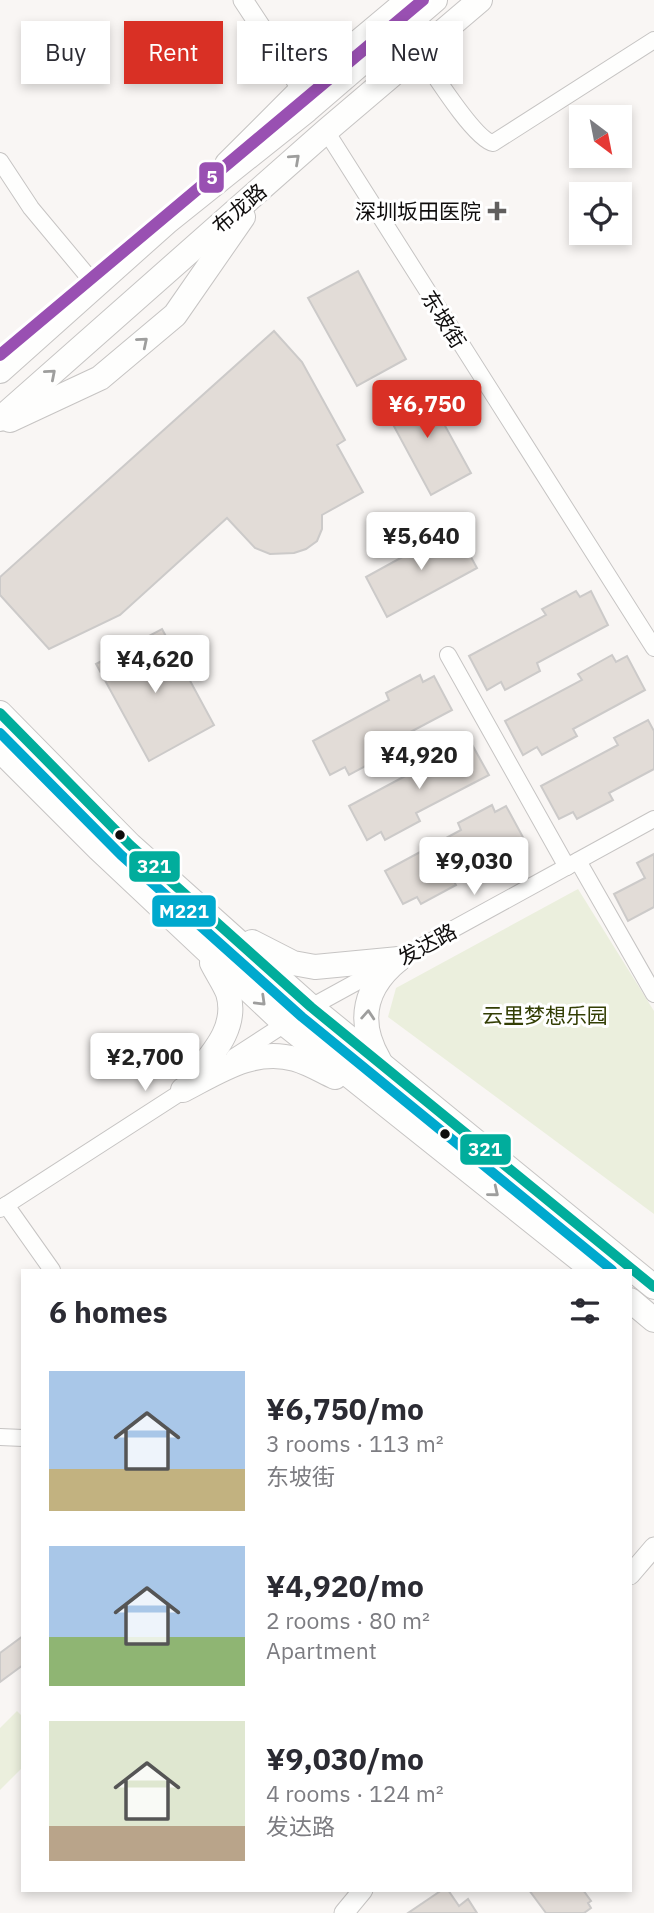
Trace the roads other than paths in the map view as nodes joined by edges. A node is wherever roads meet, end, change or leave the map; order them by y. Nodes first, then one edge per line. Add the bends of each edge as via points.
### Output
1 (243, 0) edge
2 (406, 0) edge
3 (435, 0) edge
4 (480, 0) edge
5 (455, 21) edge
6 (654, 40) edge
7 (381, 84) edge
8 (441, 84) edge
9 (301, 88) junction
10 (326, 131) junction
11 (0, 161) edge
12 (265, 185) junction
13 (168, 221) junction
14 (96, 286) junction
15 (0, 371) edge
16 (0, 419) edge
17 (0, 425) edge
18 (654, 648) edge
19 (448, 655) dead end
20 (0, 713) edge
21 (0, 751) edge
22 (654, 819) edge
23 (573, 864) junction
24 (220, 926) junction
25 (201, 944) junction
26 (399, 959) junction
27 (654, 994) edge
28 (311, 1007) junction
29 (285, 1024) junction
30 (392, 1074) junction
31 (183, 1090) junction
32 (371, 1094) junction
33 (3, 1207) edge
34 (51, 1269) edge
35 (592, 1269) edge
36 (632, 1269) edge
37 (632, 1269) edge
38 (654, 1287) edge
39 (632, 1302) edge
40 (654, 1320) edge
41 (0, 1437) edge
42 (21, 1438) edge
43 (654, 1547) edge
44 (632, 1574) edge
45 (361, 1892) edge
46 (344, 1913) edge

1 - 9 street
2 - 9 main road
3 - 13 main road, 布龙路
4 - 5 main road, 布龙路
6 - 8 street via 493,143 485,142 473,129
7 - 10 main road, 布龙路
9 - 13 main road
12 -> 10 main road, 布龙路
10 - 18 street, 东坡街
11 - 14 street via 31,208
16 -> 12 main road, 布龙路
17 -> 12 main road via 100,378 175,315
13 - 14 main road, 布龙路
14 - 15 main road, 布龙路
19 - 23 street
20 - 24 main road via 130,845
21 - 25 main road
22 - 23 street, 发达路
23 - 26 street, 发达路
23 - 27 street
24 - 26 main road via 282,959 304,965
24 - 28 main road
25 -> 29 main road
25 - 31 main road via 227,991 230,1012 223,1039
26 - 28 street, 发达路
30 -> 26 main road via 372,1048 366,1015 376,983
28 - 29 street, 发达路
28 - 30 main road
29 - 31 street, 发达路
29 - 32 main road
30 - 37 main road
31 - 32 main road via 235,1063 275,1055 295,1059
31 - 33 street, 发达路
32 -> 35 main road
33 - 34 street
36 - 38 main road
39 - 40 main road
41 - 42 street
43 - 44 street
45 - 46 street

